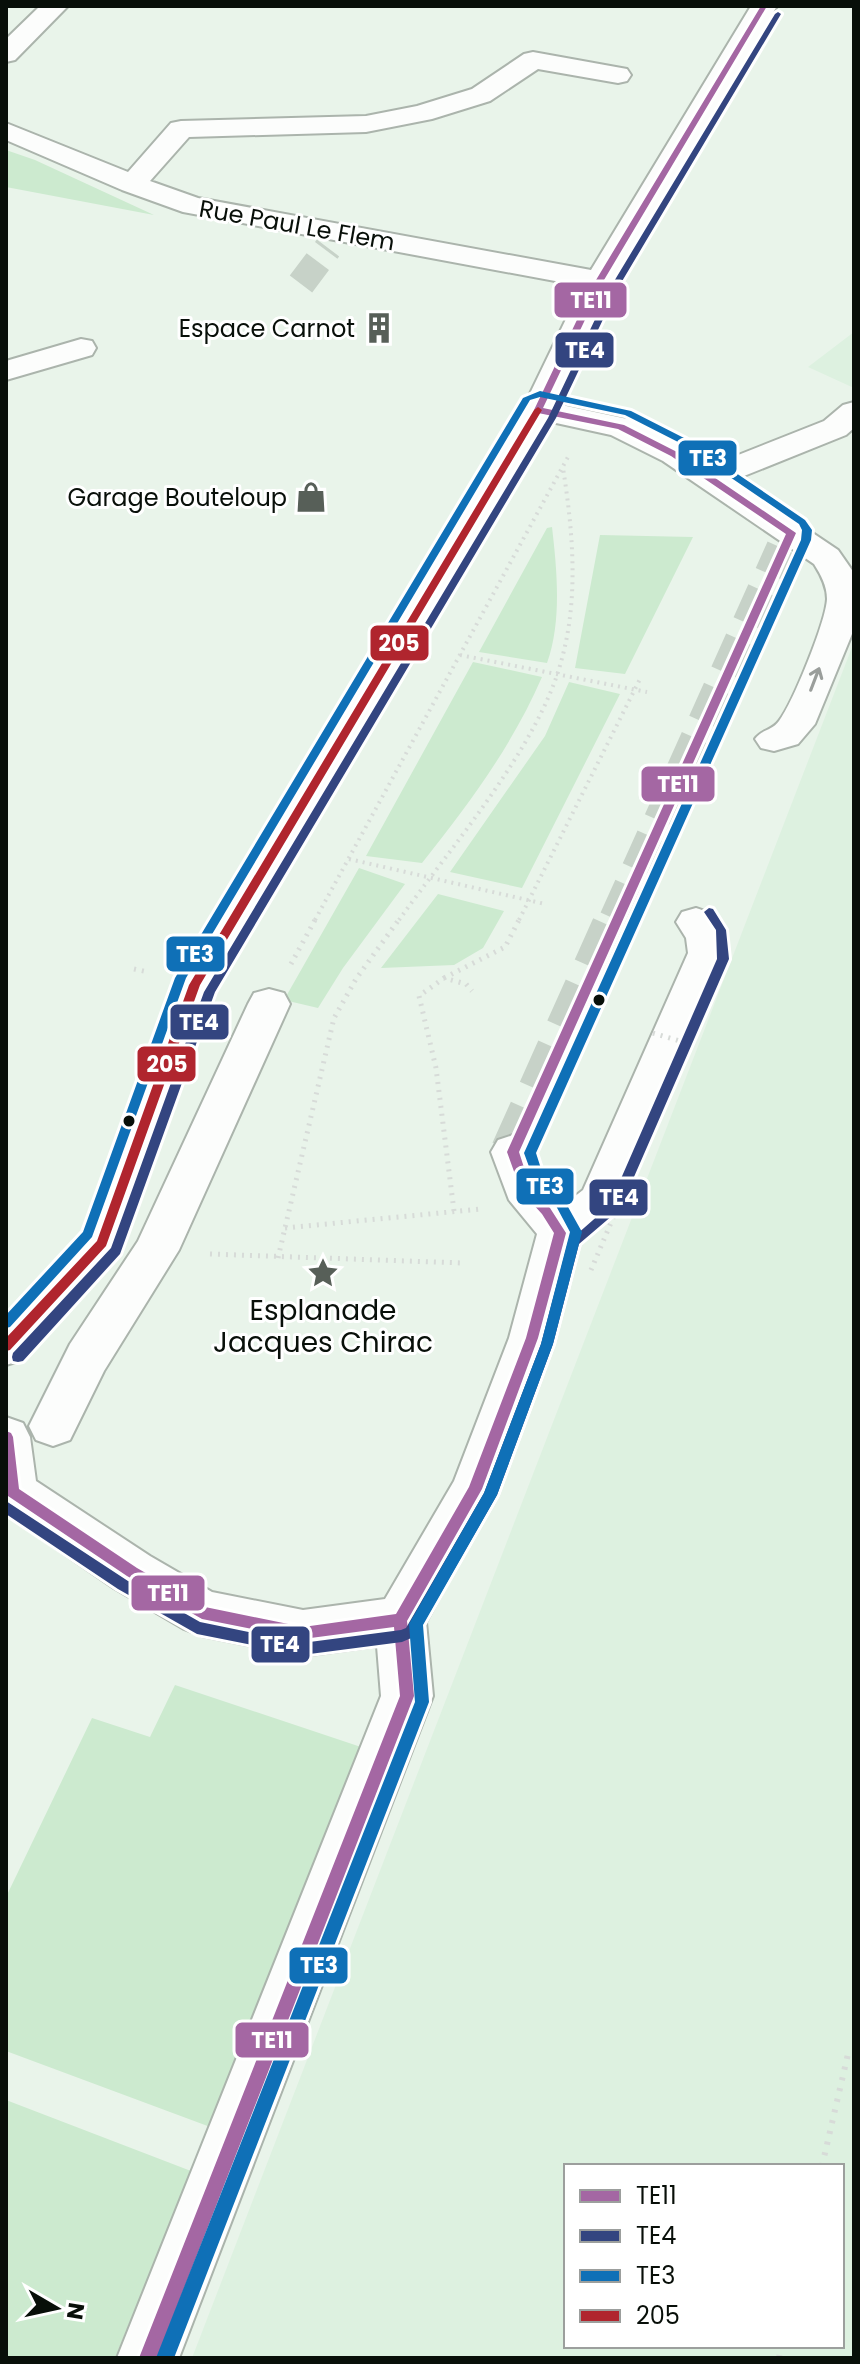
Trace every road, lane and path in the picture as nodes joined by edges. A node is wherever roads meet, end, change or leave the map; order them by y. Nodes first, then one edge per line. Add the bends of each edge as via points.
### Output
1 (55, 6) edge
2 (764, 6) edge
3 (6, 54) edge
4 (618, 75) dead end
5 (6, 131) edge
6 (132, 184) junction
7 (600, 280) junction
8 (81, 348) dead end
9 (6, 371) edge
10 (538, 410) junction
11 (854, 412) edge
12 (576, 416) junction
13 (710, 478) junction
14 (460, 655) dead end
15 (557, 674) junction
16 (640, 679) dead end
17 (635, 689) junction
18 (647, 692) dead end
19 (774, 739) dead end
20 (349, 859) dead end
21 (427, 878) junction
22 (529, 900) junction
23 (545, 904) dead end
24 (696, 922) dead end
25 (444, 978) junction
26 (472, 991) dead end
27 (269, 1004) dead end
28 (649, 1032) dead end
29 (513, 1152) tunnel mouth
30 (494, 1207) dead end
31 (454, 1211) junction
32 (285, 1228) junction
33 (560, 1233) junction
34 (156, 1250) junction
35 (278, 1258) junction
36 (463, 1263) dead end
37 (591, 1270) dead end
38 (6, 1346) edge
39 (53, 1426) dead end
40 (6, 1437) edge
41 (400, 1620) junction
42 (848, 2054) dead end
43 (822, 2164) edge
44 (148, 2358) edge

1 - 3 street
2 - 7 street
4 - 6 street via 533,60 481,95 366,124 181,129
5 - 6 street, Rue Paul Le Flem
6 - 7 street, Rue Paul Le Flem via 193,206 333,240
7 - 10 street
8 - 9 street
10 - 12 street
10 - 38 street via 195,985 102,1243
11 - 13 street via 835,428
12 - 13 street via 621,427
12 - 15 path via 563,467 573,563 570,622
19 -> 13 street via 789,735 798,723 844,602 838,573 826,557 788,541
14 - 15 path
15 - 17 path
15 - 21 path via 539,718 508,768
16 - 17 path
17 - 18 path
17 - 22 path
20 - 21 path
21 - 22 path
21 - 32 path via 334,1018
22 - 23 path
22 - 25 path via 505,947
24 - 33 street via 706,935 708,953 600,1201
25 - 26 path
25 - 31 path via 419,996 436,1068
27 - 34 street
28 - 37 path, bridge via 687,1043
29 - 33 street via 525,1188
30 - 31 path
31 - 32 path
32 - 35 path
33 - 41 street via 532,1338 475,1489
34 - 35 path
34 - 39 street via 87,1358
35 - 36 path
40 - 41 street via 13,1492 202,1613 303,1633
41 - 44 street via 407,1696
42 - 43 path

